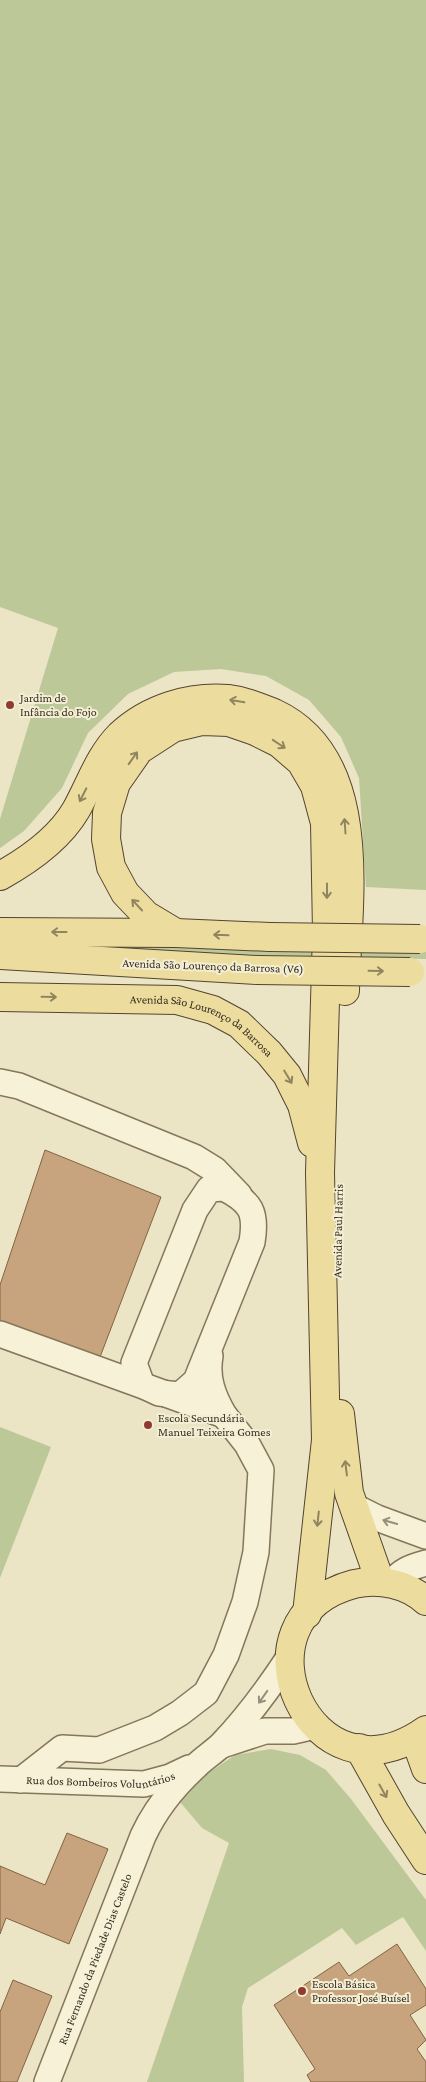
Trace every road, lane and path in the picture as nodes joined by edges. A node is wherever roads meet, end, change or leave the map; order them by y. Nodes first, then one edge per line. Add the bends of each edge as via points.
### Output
1 (0, 876) edge
2 (0, 932) edge
3 (176, 933) junction
4 (423, 938) edge
5 (0, 955) edge
6 (418, 972) edge
7 (0, 997) edge
8 (0, 1082) edge
9 (320, 1174) junction
10 (250, 1205) junction
11 (0, 1334) edge
12 (212, 1340) junction
13 (159, 1393) junction
14 (224, 1415) junction
15 (355, 1507) junction
16 (426, 1536) edge
17 (426, 1563) edge
18 (385, 1583) junction
19 (426, 1601) edge
20 (306, 1614) junction
21 (290, 1656) junction
22 (315, 1726) junction
23 (420, 1734) edge
24 (222, 1745) junction
25 (359, 1748) junction
26 (198, 1764) junction
27 (426, 1768) edge
28 (11, 1780) edge
29 (96, 1782) junction
30 (143, 1836) junction
31 (426, 1860) edge
32 (47, 2082) edge

15 -> 1 main road, Avenida Paul Harris via 349,1493 339,1391 337,1276 348,875 343,802 330,767 317,746 298,728 280,716 239,700 195,699 168,705 121,735 96,770 75,812 50,841
3 -> 2 main road
4 -> 3 main road, bridge
3 -> 9 main road via 146,915 125,893 111,867 106,839 107,813 116,783 139,750 173,728 202,721 228,722 279,743 301,762 315,786 325,823 327,932
5 -> 6 main road, Avenida São Lourenço da Barrosa (V6), bridge via 257,970
7 -> 9 main road, Avenida São Lourenço da Barrosa via 177,1000 213,1010 239,1024 288,1075 302,1105
8 - 10 street via 19,1086 194,1157 215,1170
9 -> 20 main road, Avenida Paul Harris via 326,1440
10 - 12 street via 255,1225 252,1242
10 - 13 street via 224,1188 209,1189 195,1210 134,1363 142,1384
11 - 13 street
12 - 13 street via 196,1381 180,1395
12 - 14 street via 208,1366 212,1394
13 - 14 street
14 - 28 street via 261,1470 259,1507 256,1552 245,1602 226,1655 206,1693 155,1728 99,1750 62,1748
16 -> 15 street
15 - 18 main road, Avenida Paul Harris
17 - 18 street via 412,1567
18 - 19 main road via 404,1587
18 - 20 main road via 364,1582 342,1587 322,1598
20 - 21 main road via 293,1641
21 - 22 main road via 289,1671 297,1701
21 -> 24 street via 262,1699
22 - 24 street via 294,1731 266,1731
22 - 25 main road via 335,1741
23 - 25 main road via 397,1746 378,1750
23 - 27 main road
24 - 26 street
25 -> 31 main road
26 - 29 street, Rua dos Bombeiros Voluntários via 170,1778 144,1784
26 - 30 street, Rua Fernando da Piedade Dias Castelo via 155,1810
28 - 29 street, Rua dos Bombeiros Voluntários
29 - 30 street via 134,1796 143,1808
30 - 32 street, Rua Fernando da Piedade Dias Castelo

